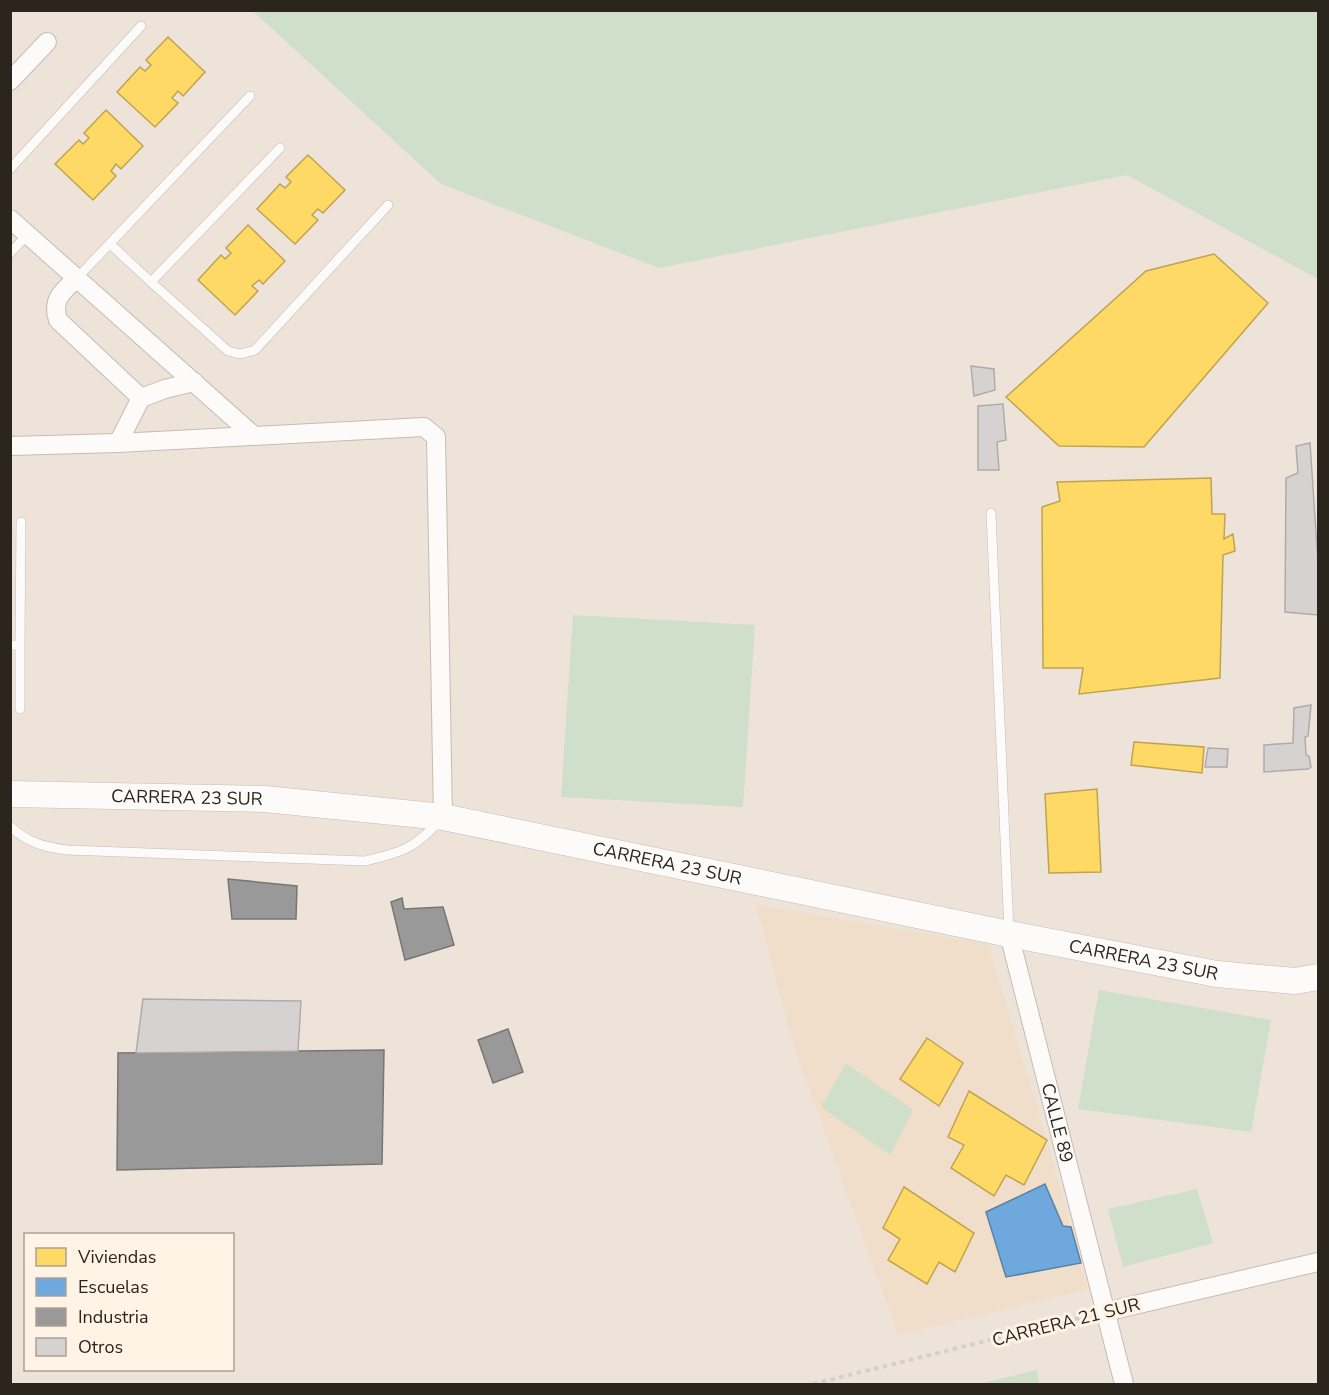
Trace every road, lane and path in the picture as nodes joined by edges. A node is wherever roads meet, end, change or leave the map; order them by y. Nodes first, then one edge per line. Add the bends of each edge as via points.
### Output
1 (141, 26) dead end
2 (47, 42) dead end
3 (10, 81) edge
4 (250, 96) dead end
5 (280, 148) dead end
6 (10, 169) edge
7 (388, 206) dead end
8 (10, 219) edge
9 (28, 234) junction
10 (110, 244) junction
11 (10, 253) edge
12 (77, 278) junction
13 (152, 282) junction
14 (194, 382) junction
15 (141, 398) junction
16 (253, 435) junction
17 (118, 443) junction
18 (10, 446) edge
19 (991, 513) dead end
20 (21, 522) dead end
21 (15, 645) edge
22 (20, 709) dead end
23 (10, 795) edge
24 (443, 817) junction
25 (10, 826) edge
26 (1009, 934) junction
27 (1318, 977) edge
28 (1318, 1262) edge
29 (1106, 1312) junction
30 (813, 1384) edge
31 (1124, 1384) edge

1 - 6 lane
2 - 3 street
4 - 10 lane
5 - 13 lane
7 - 13 lane via 255,350 240,354 228,351
8 - 9 street
9 - 11 lane
9 - 12 street
10 - 12 lane
10 - 13 lane
12 - 14 street
12 - 15 street via 57,301 58,320
14 - 15 street
14 - 16 street
15 - 17 street
16 - 17 street
16 - 24 street via 424,427 436,437
17 - 18 street
19 - 26 lane
20 - 21 lane
21 - 22 lane
23 - 24 main road, CARRERA 23 SUR via 265,799
24 - 25 lane via 414,845 364,861 67,850 32,842
24 - 26 main road, CARRERA 23 SUR
26 - 27 main road, CARRERA 23 SUR via 1216,974 1295,981
26 - 29 street, CALLE 89
28 - 29 street, CARRERA 21 SUR
29 - 30 path, CARRERA 21 SUR
29 - 31 street, CALLE 89

